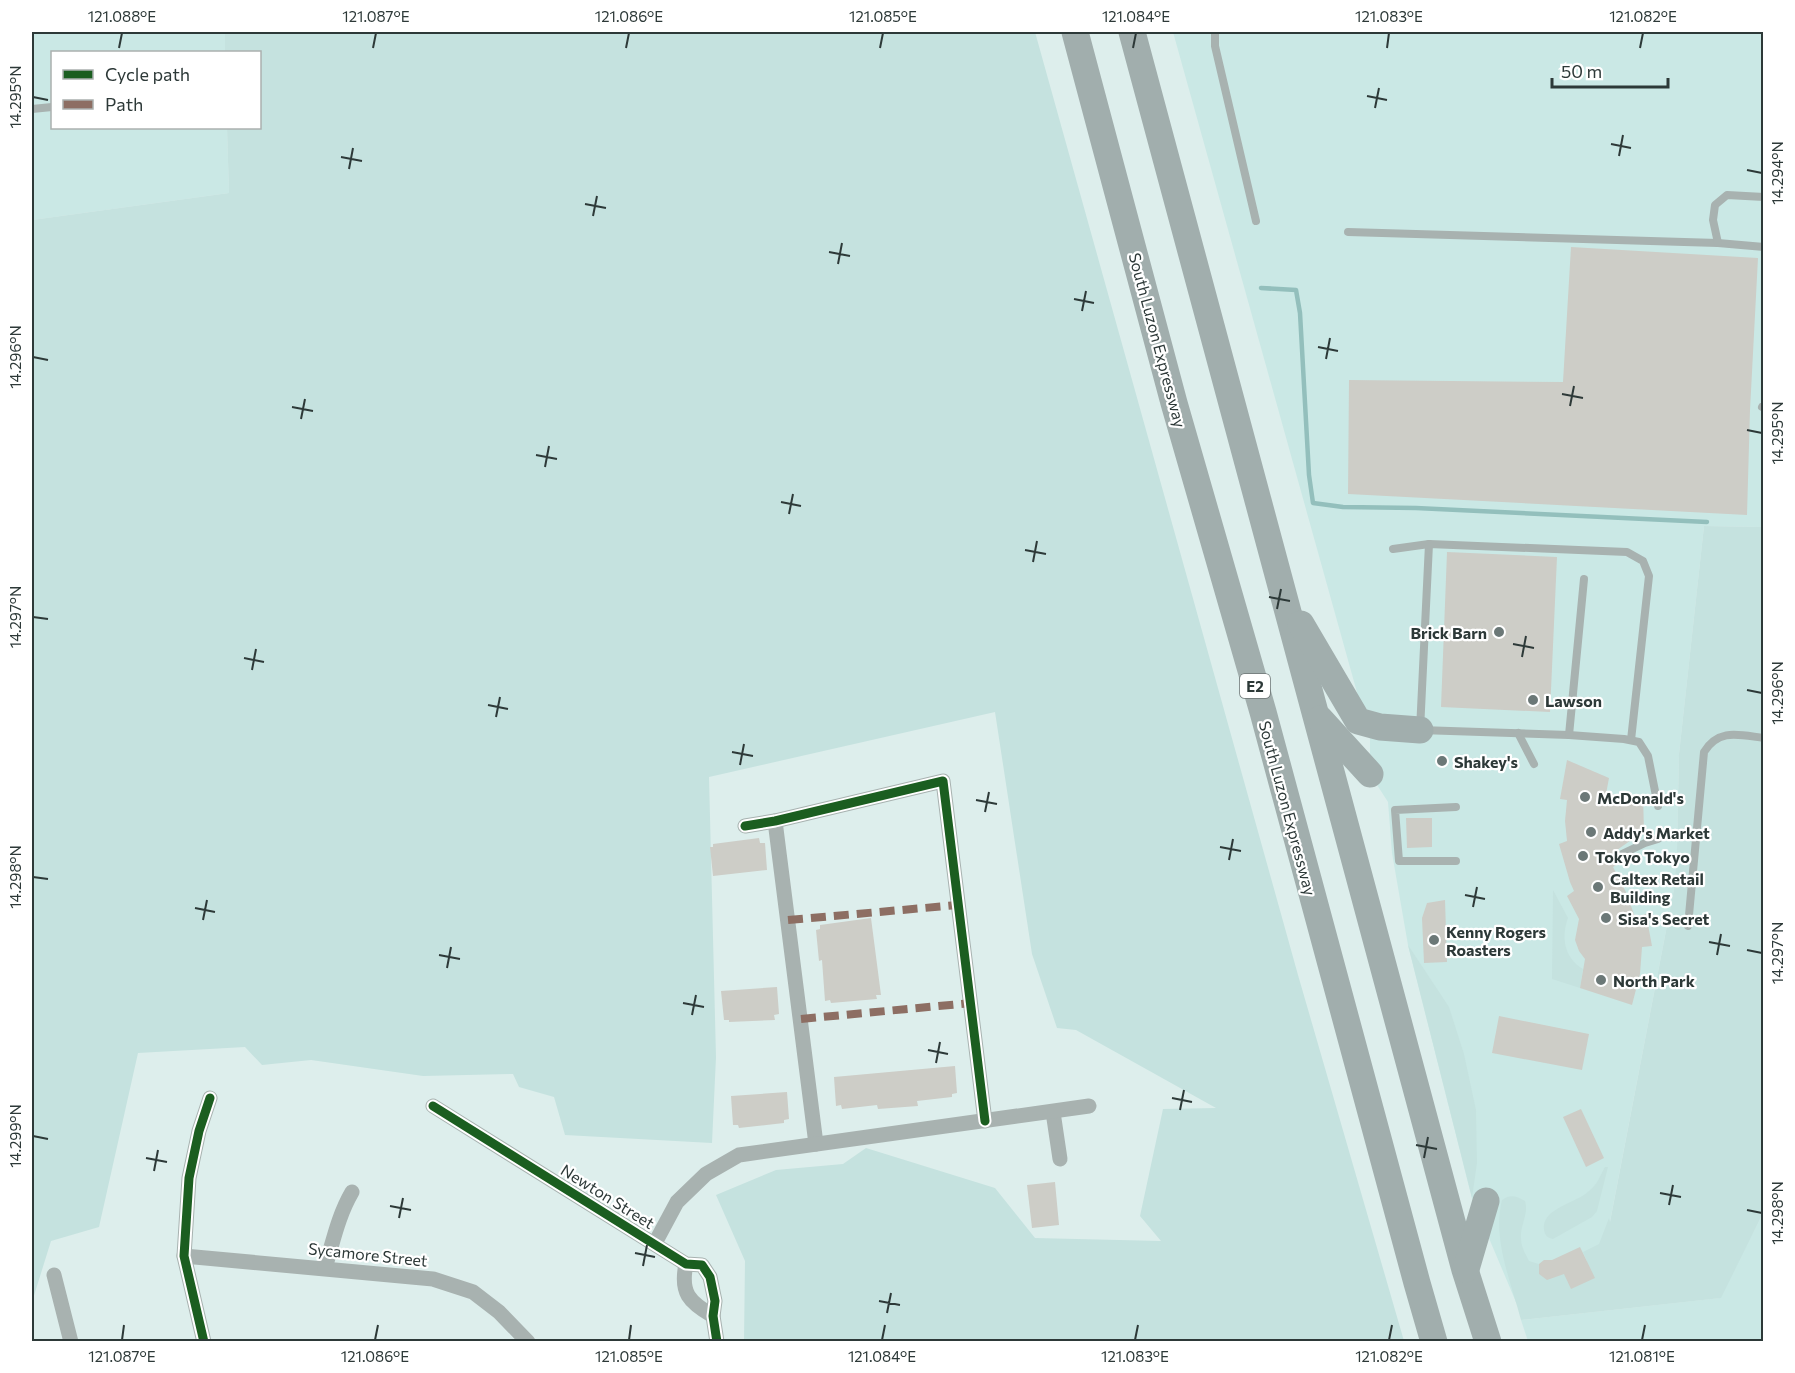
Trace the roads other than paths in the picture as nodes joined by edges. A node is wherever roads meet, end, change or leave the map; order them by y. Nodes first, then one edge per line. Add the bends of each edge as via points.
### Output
1 (1075, 32) edge
2 (1132, 32) edge
3 (1215, 32) edge
4 (51, 107) edge
5 (32, 109) edge
6 (1764, 196) edge
7 (1256, 222) dead end
8 (1348, 232) dead end
9 (1718, 243) junction
10 (1764, 248) edge
11 (1429, 544) junction
12 (1393, 549) dead end
13 (1584, 579) dead end
14 (1282, 592) junction
15 (1316, 715) junction
16 (1420, 730) junction
17 (1518, 733) junction
18 (1569, 735) junction
19 (1764, 738) edge
20 (1631, 740) junction
21 (1534, 764) dead end
22 (1371, 774) dead end
23 (1658, 806) dead end
24 (1456, 807) dead end
25 (775, 821) junction
26 (746, 826) dead end
27 (1658, 839) dead end
28 (1622, 854) dead end
29 (1456, 861) dead end
30 (1688, 926) dead end
31 (210, 1098) dead end
32 (433, 1106) dead end
33 (1089, 1106) dead end
34 (1053, 1112) junction
35 (985, 1121) junction
36 (816, 1144) junction
37 (1060, 1158) dead end
38 (352, 1192) dead end
39 (1486, 1201) dead end
40 (656, 1243) junction
41 (184, 1256) junction
42 (686, 1264) junction
43 (325, 1268) junction
44 (1465, 1270) junction
45 (54, 1275) dead end
46 (713, 1316) junction
47 (71, 1341) edge
48 (204, 1341) edge
49 (528, 1341) edge
50 (717, 1341) edge
51 (1434, 1341) edge
52 (1488, 1341) edge

1 - 51 highway, South Luzon Expressway / E2
2 - 14 highway
3 - 7 lane
4 - 5 lane
6 - 9 lane via 1727,195 1714,205
8 - 9 lane
9 - 10 lane
11 - 12 lane
11 - 16 lane
11 - 20 lane via 1627,552 1643,561 1649,576
13 - 18 lane
14 - 15 highway
14 - 16 highway via 1358,721
15 - 22 highway
15 - 44 highway
16 - 17 lane
17 - 18 lane
17 - 21 lane
18 - 20 lane
19 - 30 lane via 1724,736 1712,741 1704,752
20 - 23 lane via 1640,742 1648,756
24 - 29 lane via 1395,810 1399,861
25 - 26 street
25 - 35 street via 943,781
25 - 36 street
27 - 28 lane
31 - 41 street via 189,1178
32 - 40 street, Newton Street
33 - 34 street
34 - 35 street
34 - 37 street
35 - 36 street
36 - 40 street via 739,1155 706,1174 677,1202
38 - 43 street
39 - 44 highway
40 - 42 street, Newton Street
41 - 43 street, Sycamore Street
41 - 48 street
42 - 46 street via 686,1293 696,1306
42 - 46 street, Newton Street via 702,1265 710,1277 715,1301
43 - 49 street, Sycamore Street via 433,1279 455,1285 490,1305
44 - 52 highway
45 - 47 street
46 - 50 street, Newton Street

